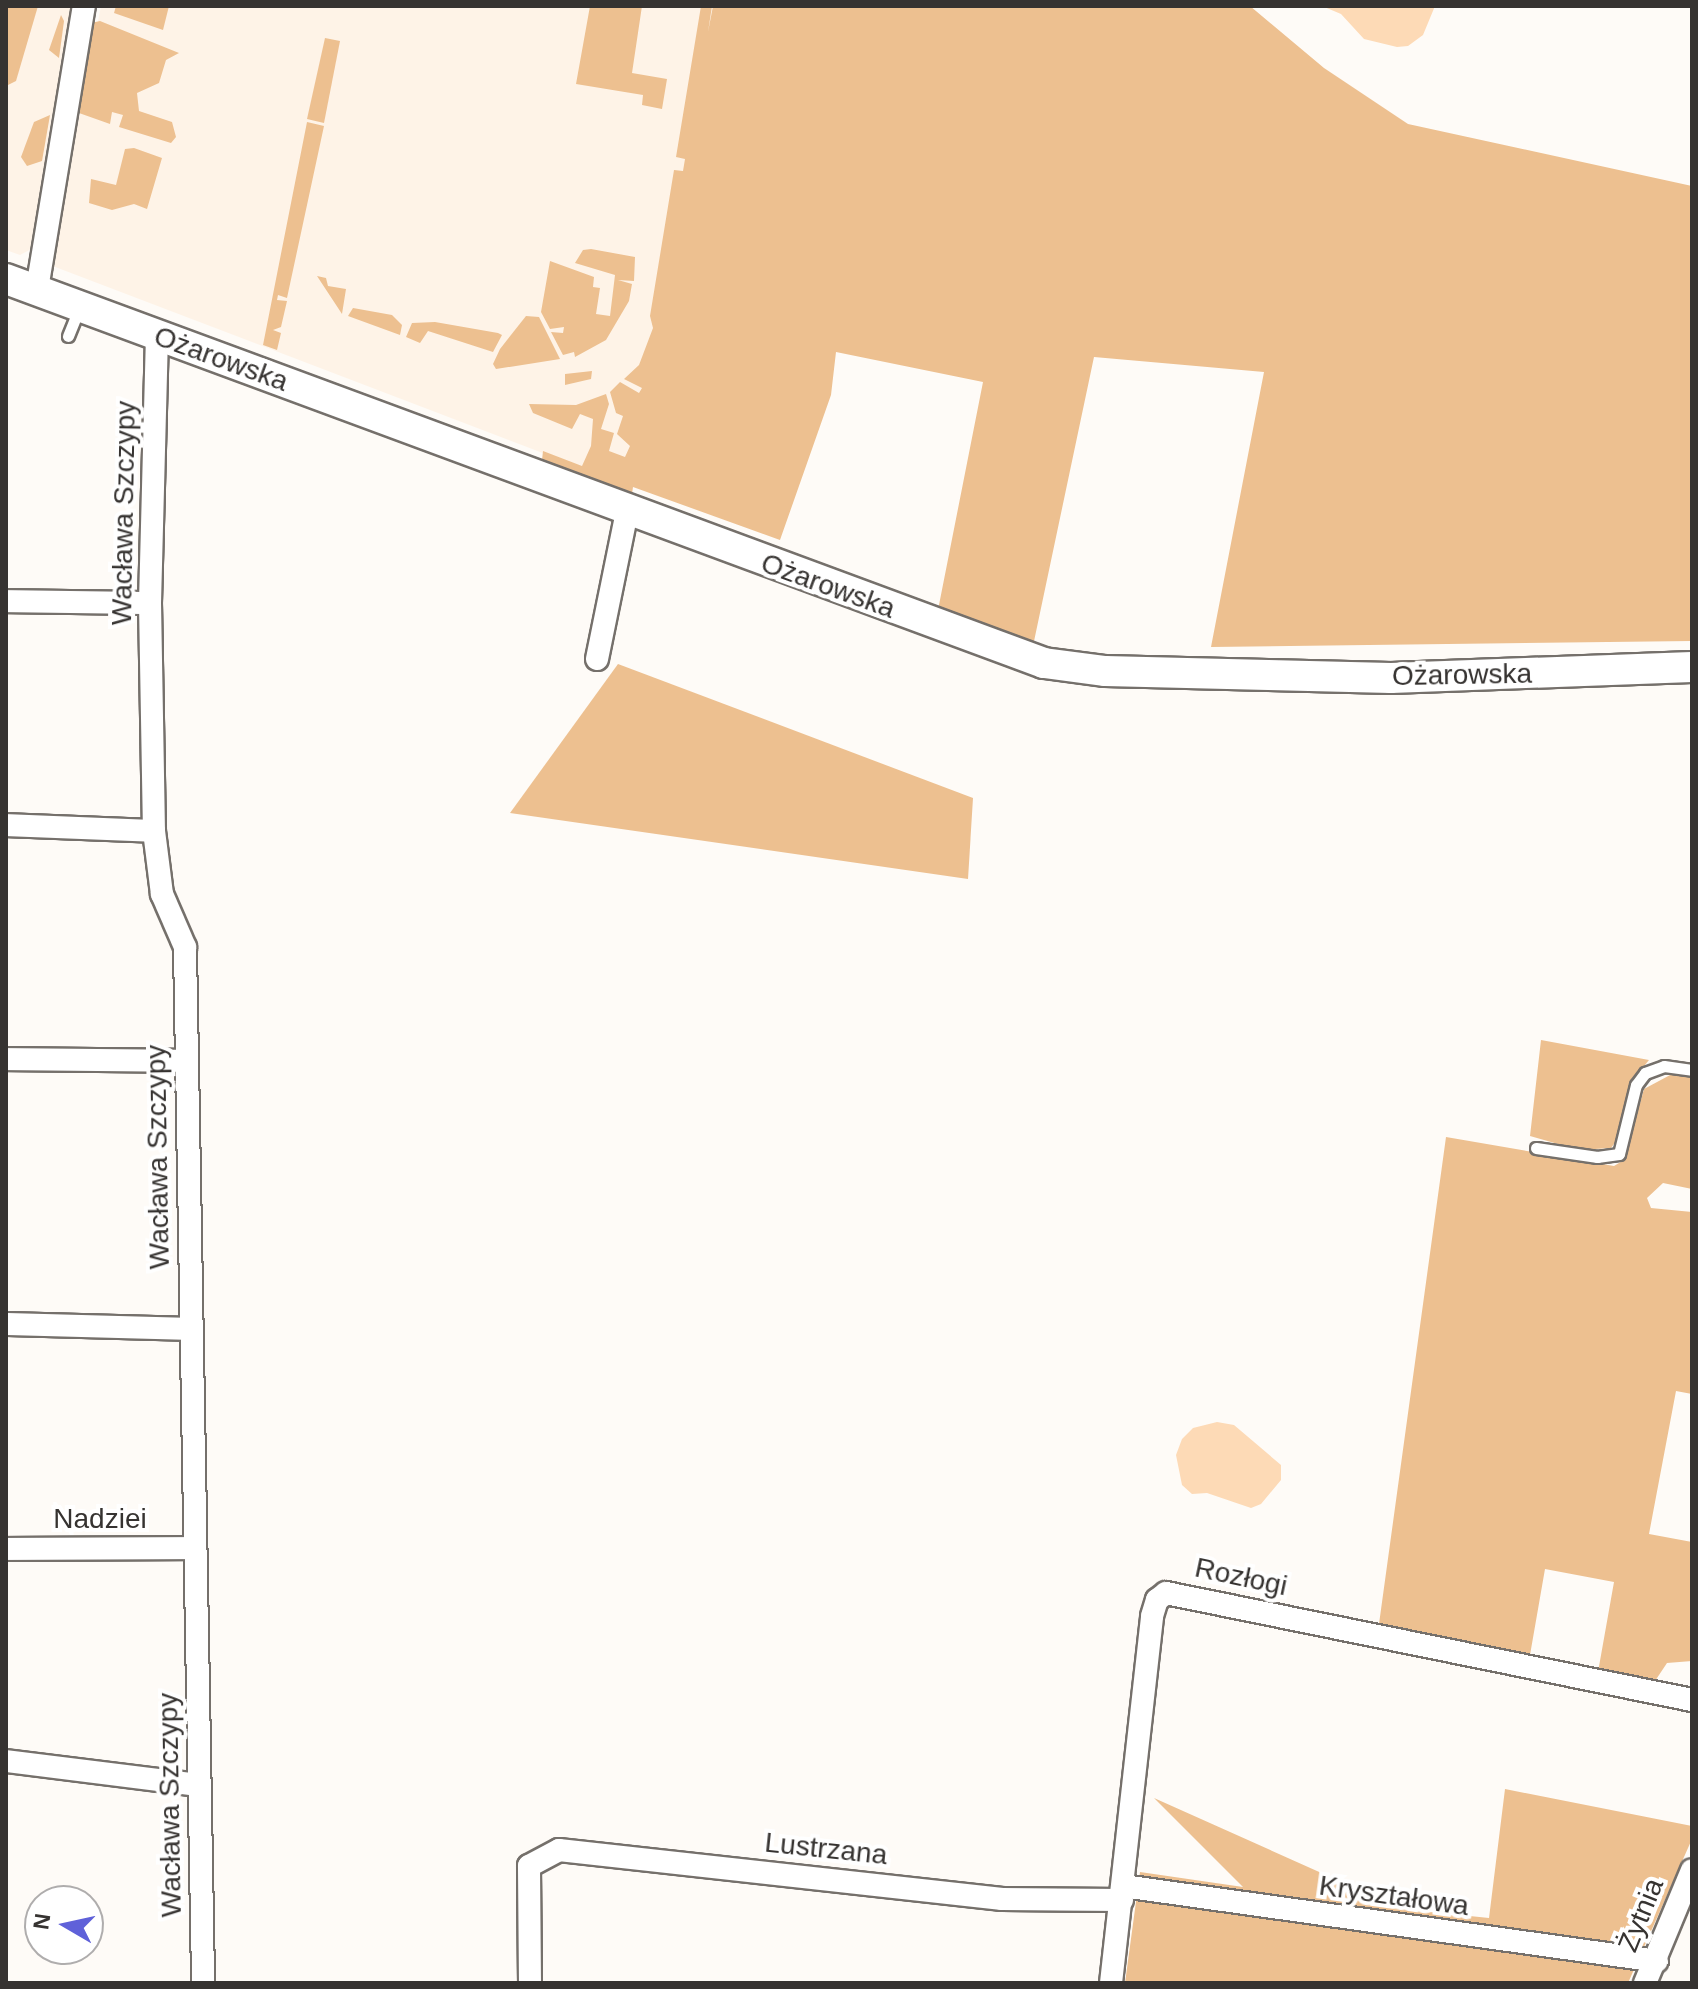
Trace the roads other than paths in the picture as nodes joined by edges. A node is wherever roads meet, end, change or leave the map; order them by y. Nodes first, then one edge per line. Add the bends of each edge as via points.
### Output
1 (84, 6) edge
2 (6, 279) edge
3 (37, 289) junction
4 (81, 305) junction
5 (157, 335) junction
6 (68, 336) dead end
7 (627, 511) junction
8 (6, 601) edge
9 (150, 603) junction
10 (597, 659) dead end
11 (1692, 667) edge
12 (6, 825) edge
13 (154, 831) junction
14 (6, 1059) edge
15 (186, 1061) junction
16 (1692, 1070) edge
17 (1536, 1148) dead end
18 (6, 1324) edge
19 (191, 1329) junction
20 (195, 1548) junction
21 (6, 1549) edge
22 (1692, 1700) edge
23 (6, 1761) edge
24 (200, 1785) junction
25 (1692, 1870) edge
26 (1122, 1893) junction
27 (1657, 1961) junction
28 (203, 1983) edge
29 (530, 1983) edge
30 (1111, 1983) edge
31 (1645, 1983) edge

1 - 3 street
2 - 3 main road, Ożarowska
3 - 4 main road, Ożarowska
4 - 5 main road, Ożarowska
4 - 6 lane
5 - 7 main road, Ożarowska
5 - 9 street, Wacława Szczypy
7 - 10 street
7 - 11 main road, Ożarowska via 989,645 1074,668 1391,678
8 - 9 street
9 - 13 street, Wacława Szczypy
12 - 13 street
13 - 15 street, Wacława Szczypy via 162,894 185,947
14 - 15 street
15 - 19 street, Wacława Szczypy
16 - 17 lane via 1664,1066 1645,1073 1636,1085 1619,1154 1597,1157
18 - 19 street
19 - 20 street, Wacława Szczypy
20 - 21 street, Nadziei
20 - 24 street, Wacława Szczypy
22 - 26 street, Rozłogi via 1166,1593 1157,1600 1152,1616
23 - 24 street
24 - 28 street, Wacława Szczypy
25 - 27 street, Żytnia
26 - 27 street, Kryształowa
26 - 29 street, Lustrzana via 1002,1899 559,1850 529,1866
26 - 30 street, Rozłogi
27 - 31 street, Żytnia

